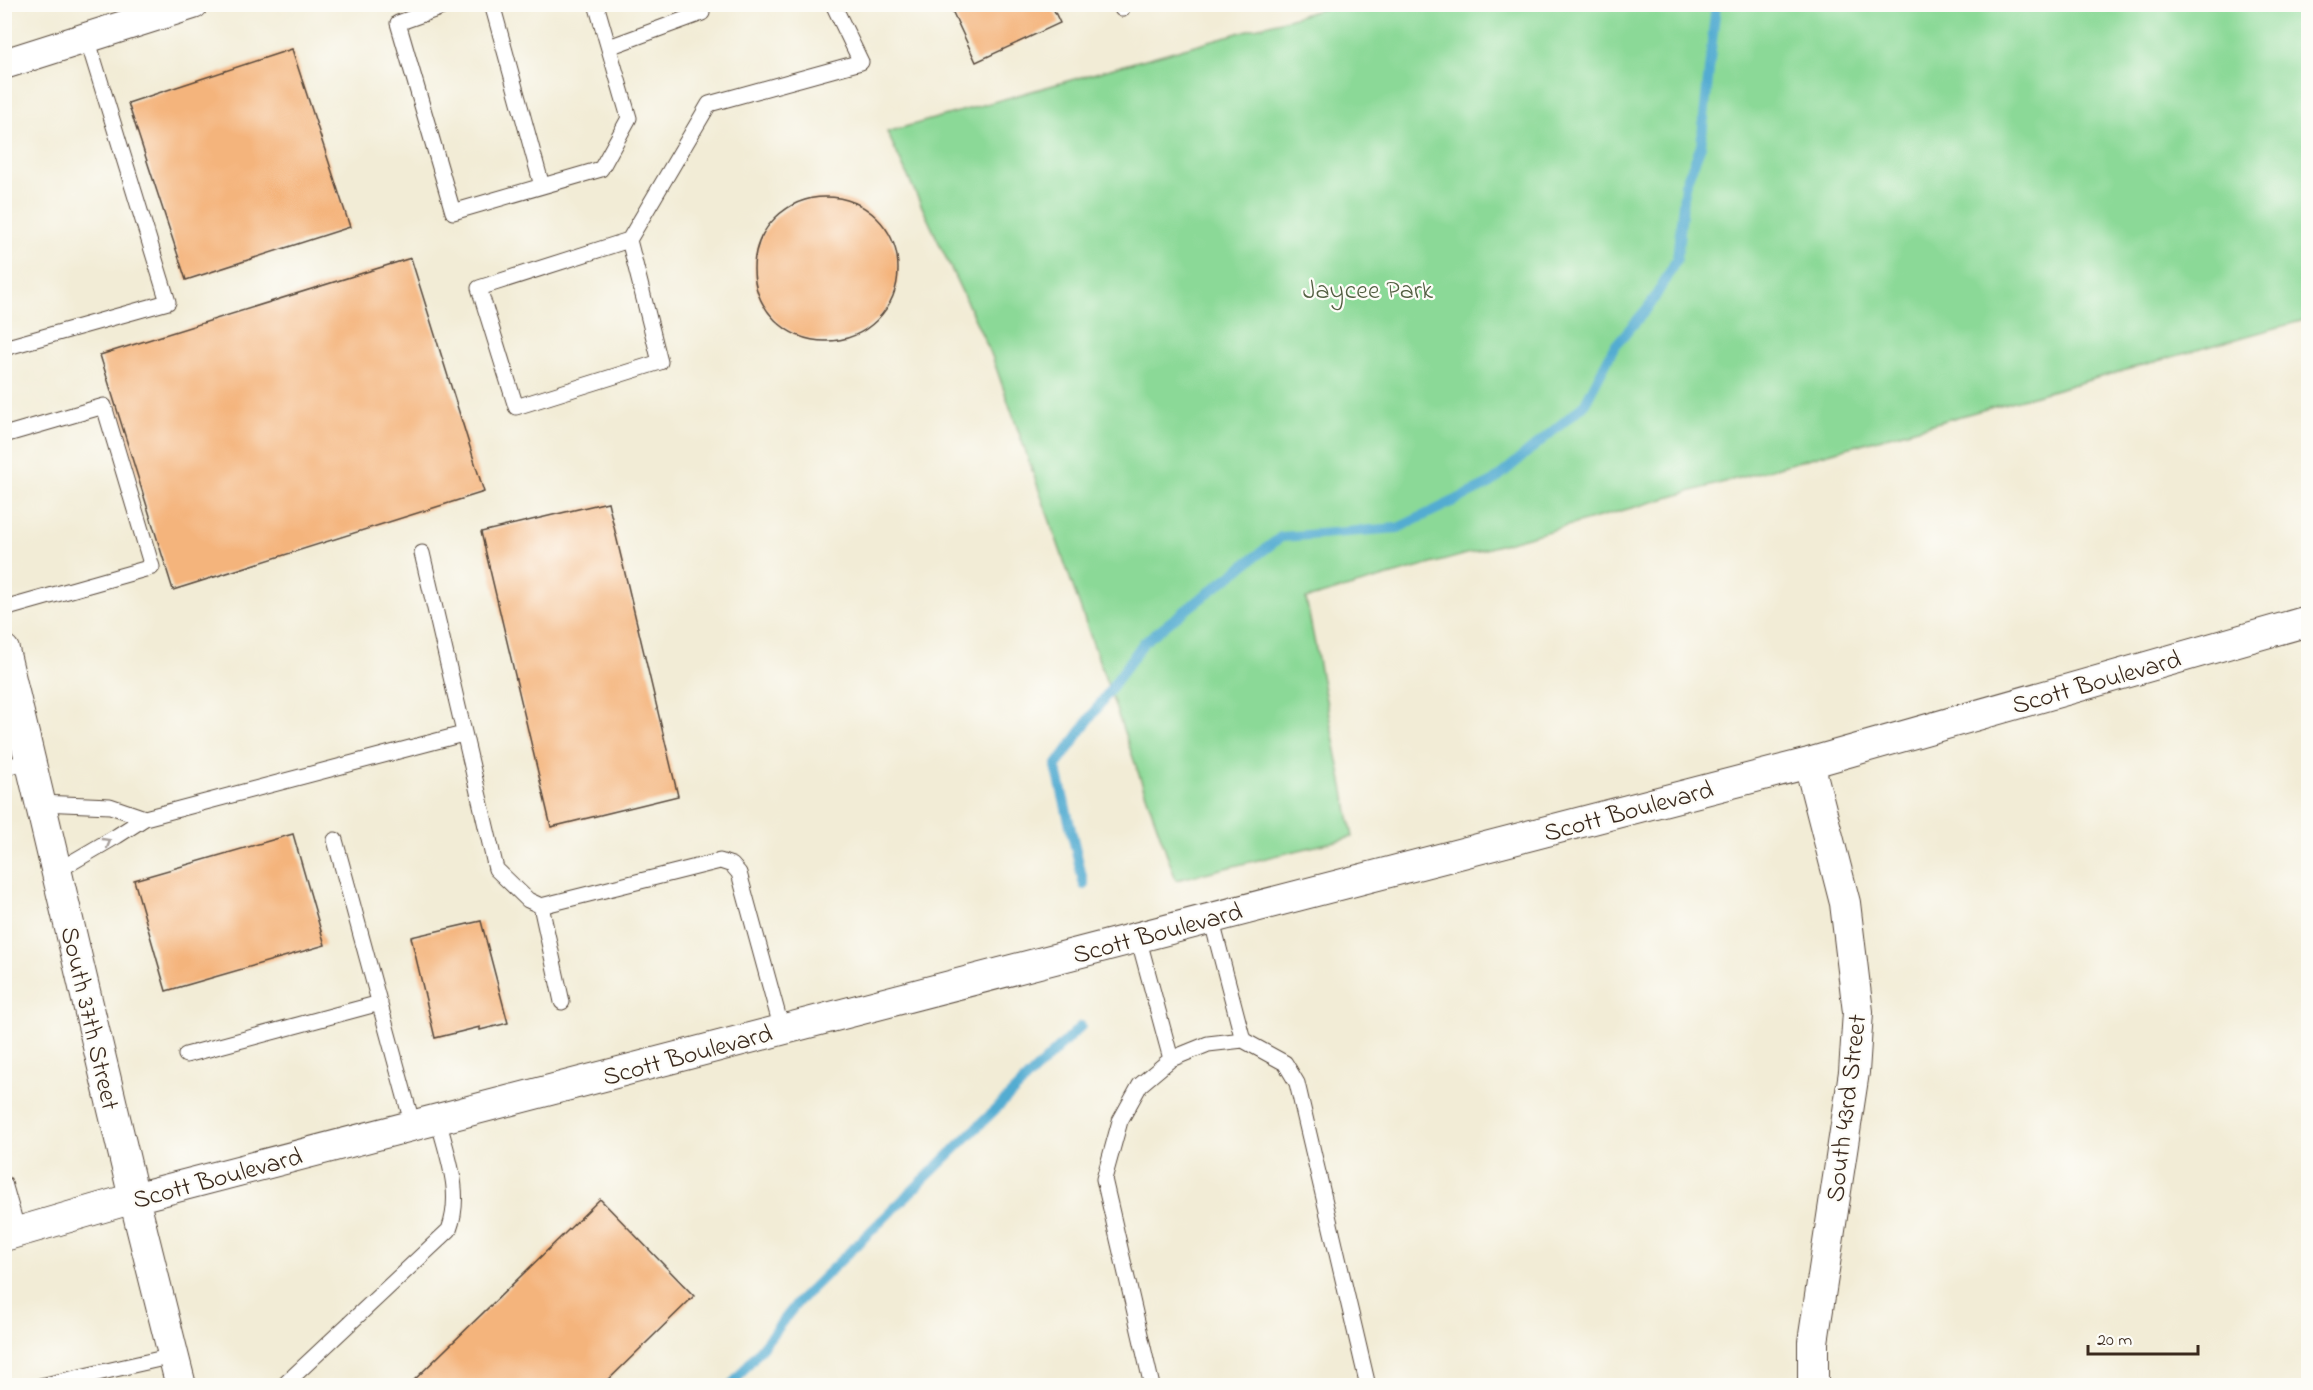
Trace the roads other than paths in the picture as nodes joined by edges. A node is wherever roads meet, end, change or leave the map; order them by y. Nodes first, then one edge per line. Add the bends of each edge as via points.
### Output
1 (192, 4) edge
2 (451, 4) edge
3 (492, 4) edge
4 (596, 4) edge
5 (700, 4) edge
6 (833, 4) edge
7 (87, 38) junction
8 (609, 47) junction
9 (4, 63) edge
10 (542, 186) junction
11 (629, 240) junction
12 (4, 348) edge
13 (4, 435) edge
14 (422, 553) dead end
15 (4, 609) edge
16 (2308, 621) edge
17 (4, 650) edge
18 (463, 734) junction
19 (1809, 763) junction
20 (18, 764) edge
21 (40, 803) junction
22 (145, 818) junction
23 (335, 840) dead end
24 (57, 871) junction
25 (541, 906) junction
26 (1211, 918) junction
27 (1138, 937) junction
28 (562, 1002) dead end
29 (380, 1003) junction
30 (782, 1030) junction
31 (1243, 1040) junction
32 (186, 1054) dead end
33 (1172, 1059) junction
34 (426, 1122) junction
35 (4, 1183) edge
36 (134, 1198) junction
37 (11, 1234) edge
38 (173, 1356) junction
39 (71, 1382) edge
40 (40, 1386) edge
41 (181, 1386) edge
42 (283, 1386) edge
43 (1152, 1386) edge
44 (1368, 1386) edge
45 (1813, 1386) edge

1 - 7 street
2 - 10 lane via 398,23 453,212
3 - 10 lane
4 - 8 lane
5 - 8 lane via 702,13
6 - 11 lane via 861,62 709,104
7 - 9 street
7 - 12 lane via 168,302
8 - 10 lane via 630,118 601,169
11 - 11 lane via 660,362 516,407 479,288
13 - 15 lane via 104,406 152,567
14 - 18 lane
16 - 19 street, Scott Boulevard
17 - 20 street, South 37th Street
18 - 22 lane
18 - 25 lane via 496,869 528,900
19 - 26 street, Scott Boulevard
19 - 45 street, South 43rd Street via 1845,903 1858,1012 1854,1072 1813,1342
20 - 21 street, South 37th Street
21 - 22 lane via 110,806
21 - 24 street, South 37th Street
24 -> 22 lane
23 - 29 lane
24 - 36 street, South 37th Street
25 - 28 lane
25 - 30 lane via 720,861 732,865 739,873
26 - 27 street, Scott Boulevard
26 - 31 lane
27 - 30 street, Scott Boulevard
27 - 33 lane
29 - 32 lane
29 - 34 lane
30 - 34 street, Scott Boulevard
31 - 33 lane via 1208,1044
31 - 44 lane via 1285,1063 1297,1083
33 - 43 lane via 1140,1085 1120,1120 1104,1179
34 - 36 street, Scott Boulevard
34 - 42 lane via 456,1192 449,1230
35 - 37 lane
36 - 37 street, Scott Boulevard
36 - 38 street, South 37th Street
38 - 39 lane
38 - 41 street, South 37th Street
39 - 40 lane

